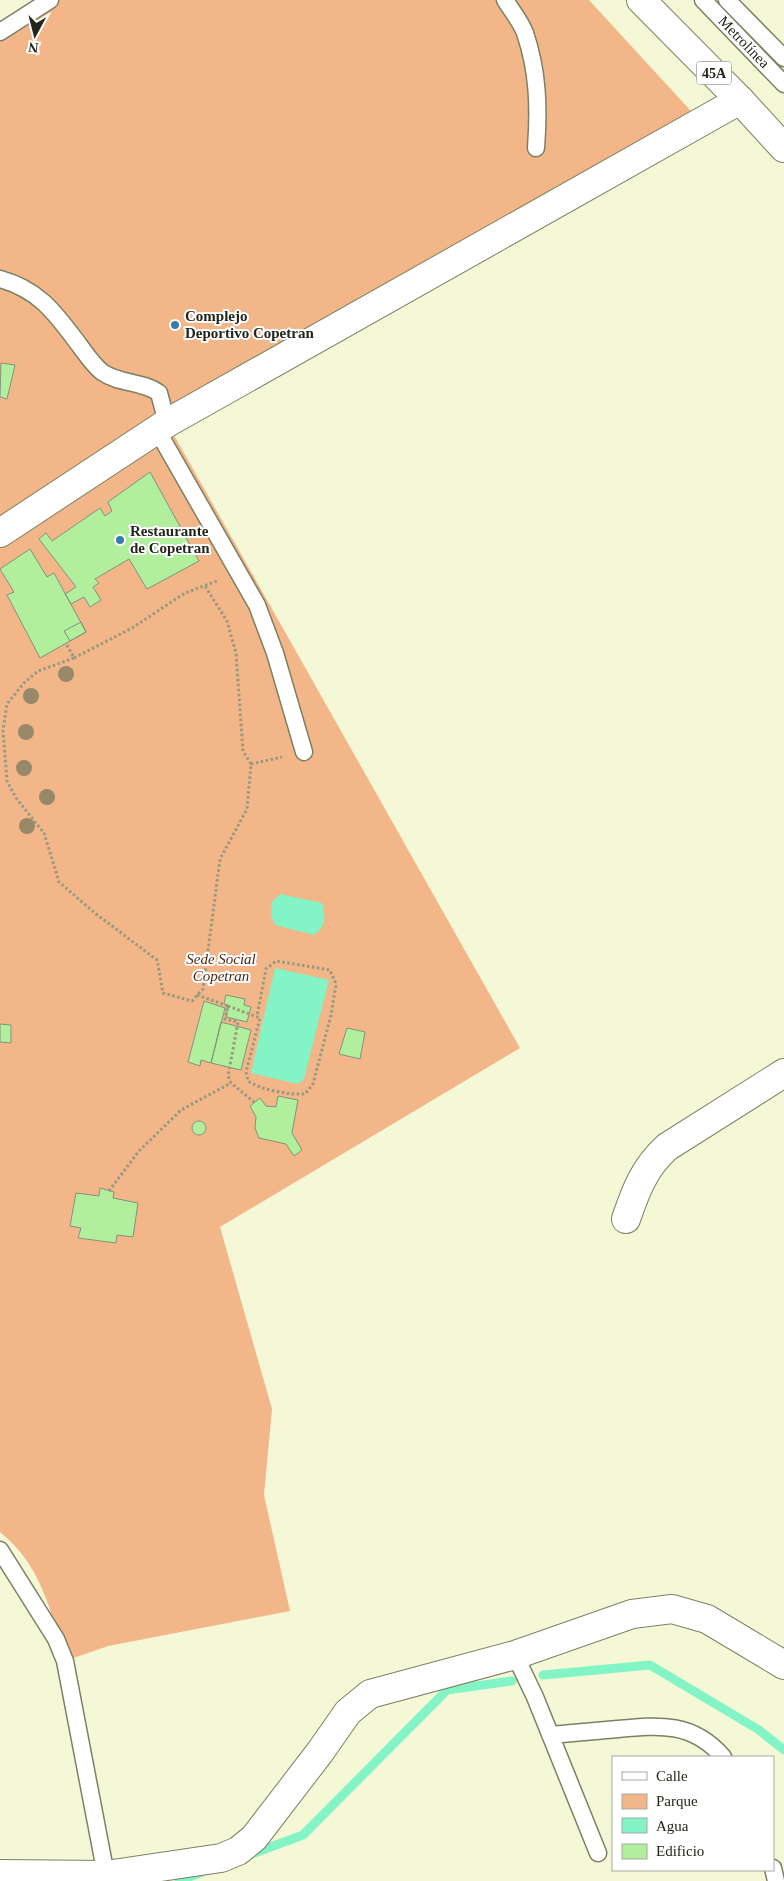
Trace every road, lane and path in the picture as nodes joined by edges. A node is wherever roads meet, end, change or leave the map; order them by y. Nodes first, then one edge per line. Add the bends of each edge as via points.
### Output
1 (50, 0) edge
2 (505, 0) edge
3 (641, 0) edge
4 (703, 0) edge
5 (727, 0) edge
6 (0, 32) edge
7 (784, 58) edge
8 (784, 84) edge
9 (740, 100) junction
10 (536, 148) dead end
11 (784, 148) edge
12 (0, 279) edge
13 (162, 426) junction
14 (0, 533) edge
15 (239, 574) junction
16 (205, 586) junction
17 (67, 645) dead end
18 (74, 658) junction
19 (304, 752) joint
20 (251, 764) junction
21 (197, 995) junction
22 (228, 1006) junction
23 (257, 1016) junction
24 (784, 1073) edge
25 (231, 1083) junction
26 (254, 1102) dead end
27 (109, 1191) dead end
28 (626, 1219) dead end
29 (0, 1550) edge
30 (515, 1654) junction
31 (784, 1665) edge
32 (550, 1735) junction
33 (722, 1756) edge
34 (598, 1853) dead end
35 (0, 1874) edge
36 (106, 1875) junction

1 - 6 lane
2 - 10 lane via 525,32 537,83
3 - 9 main road, 45A
4 - 8 lane, Metrolínea
5 - 7 lane, Metrolínea
9 - 11 main road, 45A
9 - 13 main road
12 - 13 lane via 36,295 52,308 102,372 159,393
13 - 14 main road
13 - 15 lane
15 - 16 path
15 - 19 lane via 257,605 275,652
16 - 18 path via 185,593 132,628
16 - 20 path via 227,621 236,653 243,751
17 - 18 path
18 - 21 path via 38,671 7,704 3,730 7,781 16,798 44,833 59,882 157,960 163,993 192,1001
19 - 20 path
20 - 21 path via 247,810 220,859 203,989
21 - 22 path
22 - 23 path
22 - 25 path via 225,1019 238,1022 228,1067
23 - 23 path via 260,1018 246,1072 248,1081 254,1086 305,1094 313,1084 331,1015 336,984 330,970 276,961 266,969
24 - 28 main road via 666,1147 651,1161 638,1184
25 - 26 path
25 - 27 path via 181,1110 139,1152
29 - 36 lane via 56,1640 65,1661
30 - 31 main road via 632,1614 672,1609 707,1619
30 - 32 lane
30 - 36 main road via 370,1694 348,1712 254,1838 238,1851 221,1858
32 - 33 lane via 662,1725 697,1735
32 - 34 lane
35 - 36 main road

